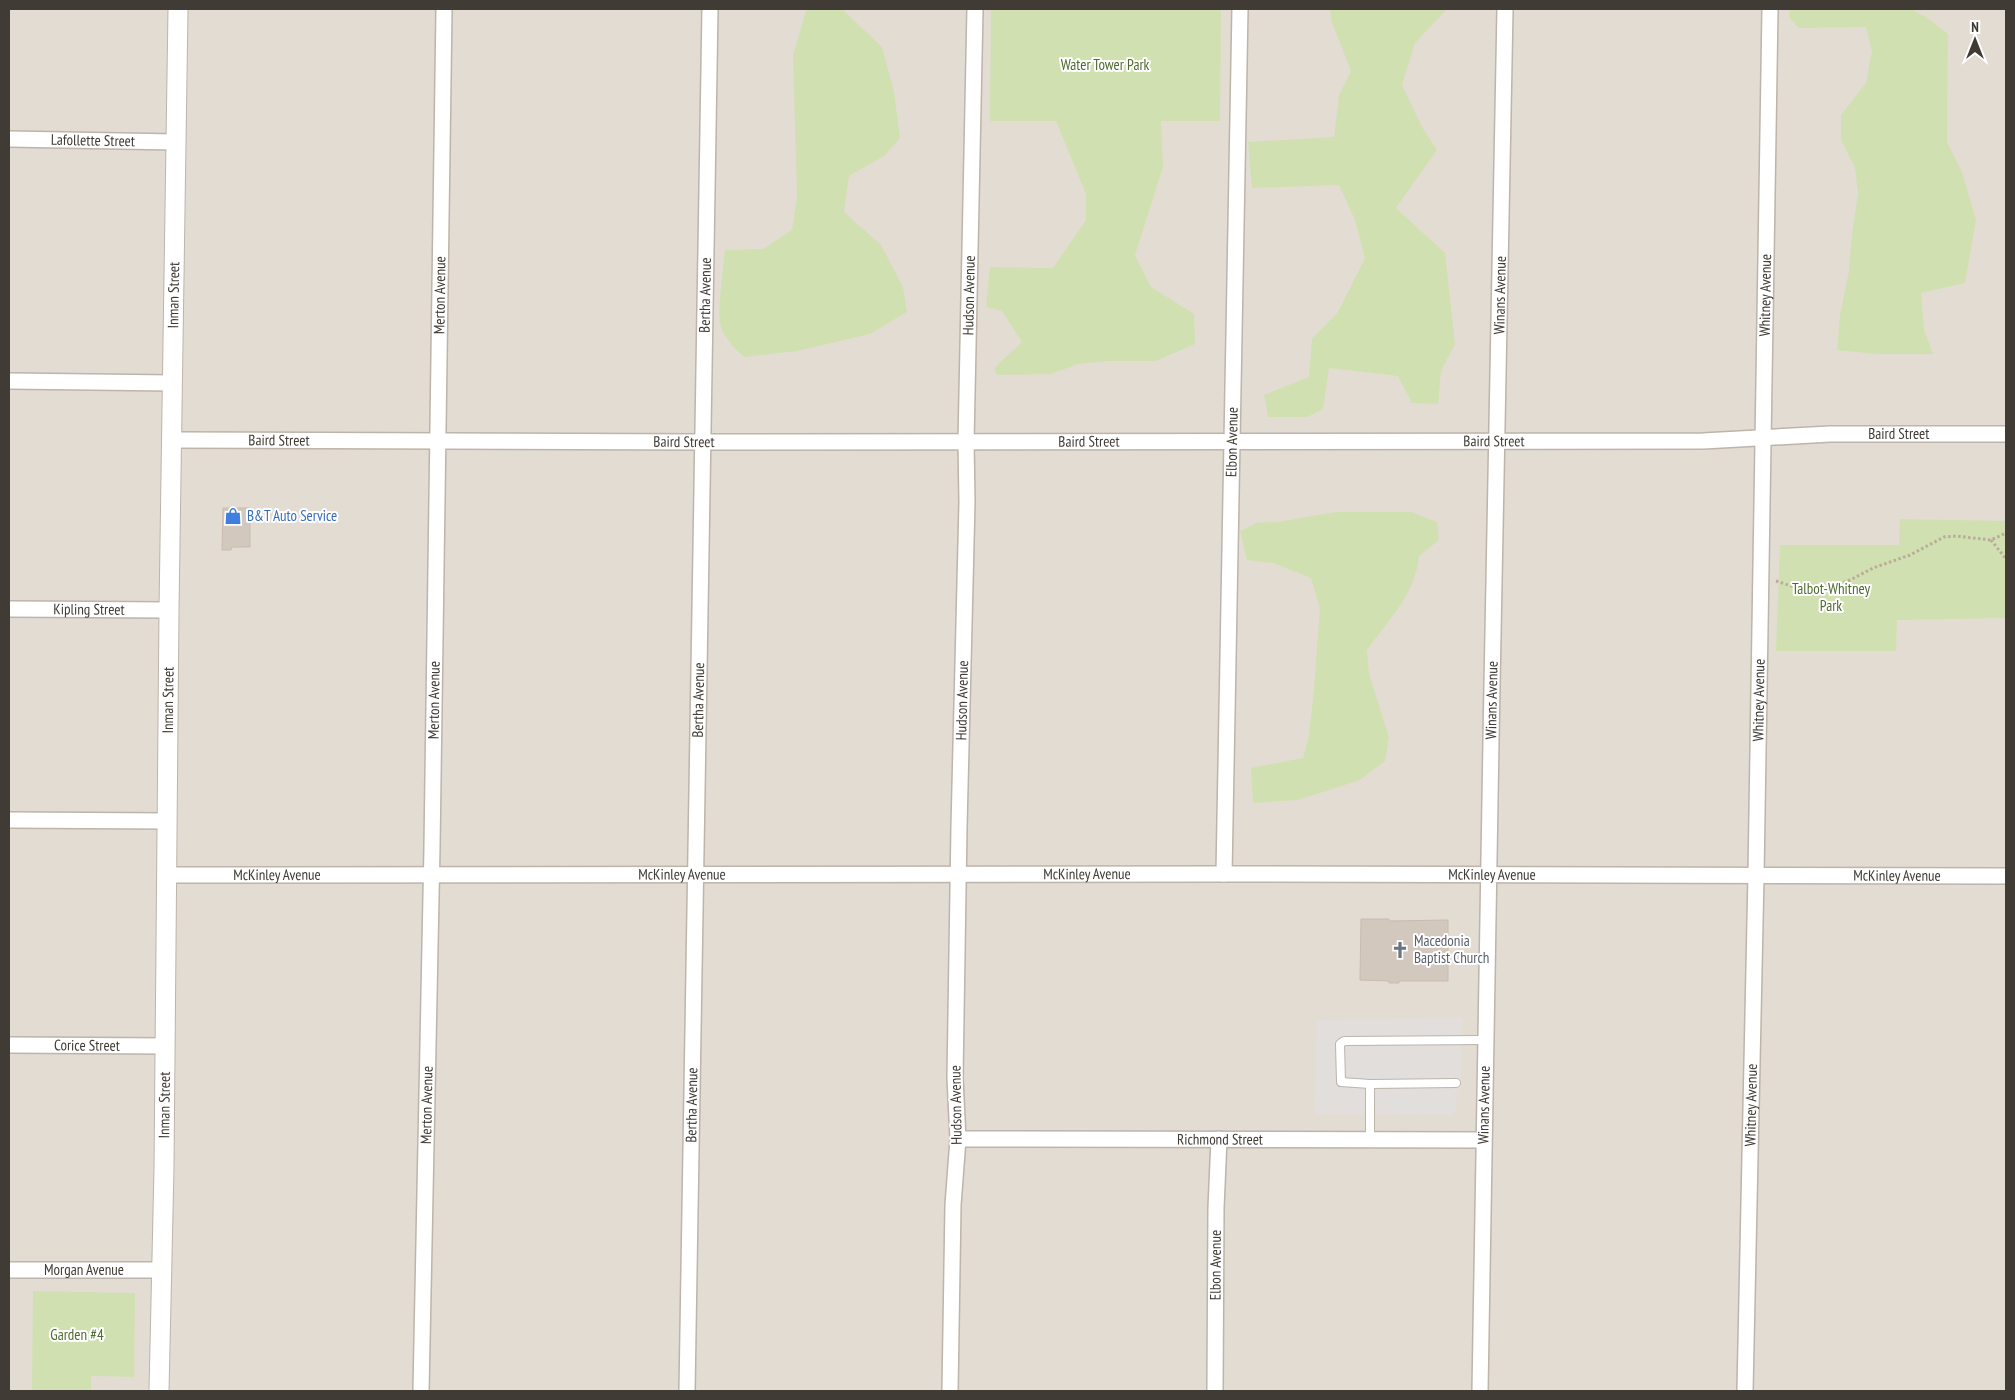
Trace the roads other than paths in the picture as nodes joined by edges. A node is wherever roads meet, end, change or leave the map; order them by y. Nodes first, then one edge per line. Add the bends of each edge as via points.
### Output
1 (178, 9) edge
2 (444, 9) edge
3 (710, 9) edge
4 (975, 9) edge
5 (1240, 9) edge
6 (1505, 9) edge
7 (1770, 9) edge
8 (9, 139) edge
9 (176, 142) junction
10 (9, 381) edge
11 (172, 383) junction
12 (2006, 434) edge
13 (1762, 438) junction
14 (173, 440) junction
15 (438, 441) junction
16 (1498, 441) junction
17 (704, 442) junction
18 (966, 442) junction
19 (1231, 442) junction
20 (9, 609) edge
21 (169, 610) junction
22 (9, 820) edge
23 (167, 820) junction
24 (696, 874) junction
25 (958, 874) junction
26 (1224, 874) junction
27 (1756, 874) junction
28 (167, 875) junction
29 (431, 875) junction
30 (1488, 876) junction
31 (2006, 876) edge
32 (1485, 1040) junction
33 (9, 1045) edge
34 (164, 1046) junction
35 (1456, 1083) dead end
36 (1370, 1084) junction
37 (958, 1139) junction
38 (1219, 1140) junction
39 (1370, 1140) junction
40 (1483, 1140) junction
41 (9, 1270) edge
42 (160, 1270) junction
43 (159, 1391) edge
44 (421, 1391) edge
45 (687, 1391) edge
46 (950, 1391) edge
47 (1215, 1391) edge
48 (1480, 1391) edge
49 (1745, 1391) edge

1 - 9 street, Inman Street
2 - 15 street, Merton Avenue
3 - 17 street, Bertha Avenue
4 - 18 street, Hudson Avenue
5 - 19 street, Elbon Avenue
6 - 16 street, Winans Avenue
7 - 13 street, Whitney Avenue
8 - 9 street, Lafollette Street
9 - 11 street, Inman Street
10 - 11 street
11 - 14 street, Inman Street
12 - 13 street, Baird Street via 1830,434
13 - 16 street, Baird Street
13 - 27 street, Whitney Avenue
14 - 15 street, Baird Street
14 - 21 street, Inman Street
15 - 17 street, Baird Street
15 - 29 street, Merton Avenue
16 - 19 street, Baird Street
16 - 30 street, Winans Avenue
17 - 18 street, Baird Street
17 - 24 street, Bertha Avenue
18 - 19 street, Baird Street
18 - 25 street, Hudson Avenue
19 - 26 street, Elbon Avenue
20 - 21 street, Kipling Street
21 - 23 street, Inman Street
22 - 23 street
23 - 28 street, Inman Street
24 - 25 street, McKinley Avenue
24 - 29 street, McKinley Avenue
24 - 45 street, Bertha Avenue
25 - 26 street, McKinley Avenue
25 - 37 street, Hudson Avenue
26 - 30 street, McKinley Avenue
27 - 30 street, McKinley Avenue
27 - 31 street, McKinley Avenue
27 - 49 street, Whitney Avenue
28 - 29 street, McKinley Avenue
28 - 34 street, Inman Street
29 - 44 street, Merton Avenue
30 - 32 street, Winans Avenue
32 - 36 lane via 1344,1040 1340,1044 1341,1082
32 - 40 street, Winans Avenue
33 - 34 street, Corice Street
34 - 42 street, Inman Street
35 - 36 lane
36 - 39 lane
37 - 38 street, Richmond Street
37 - 46 street, Hudson Avenue via 953,1205
38 - 39 street, Richmond Street
38 - 47 street, Elbon Avenue
39 - 40 street, Richmond Street
40 - 48 street, Winans Avenue
41 - 42 street, Morgan Avenue
42 - 43 street, Inman Street

